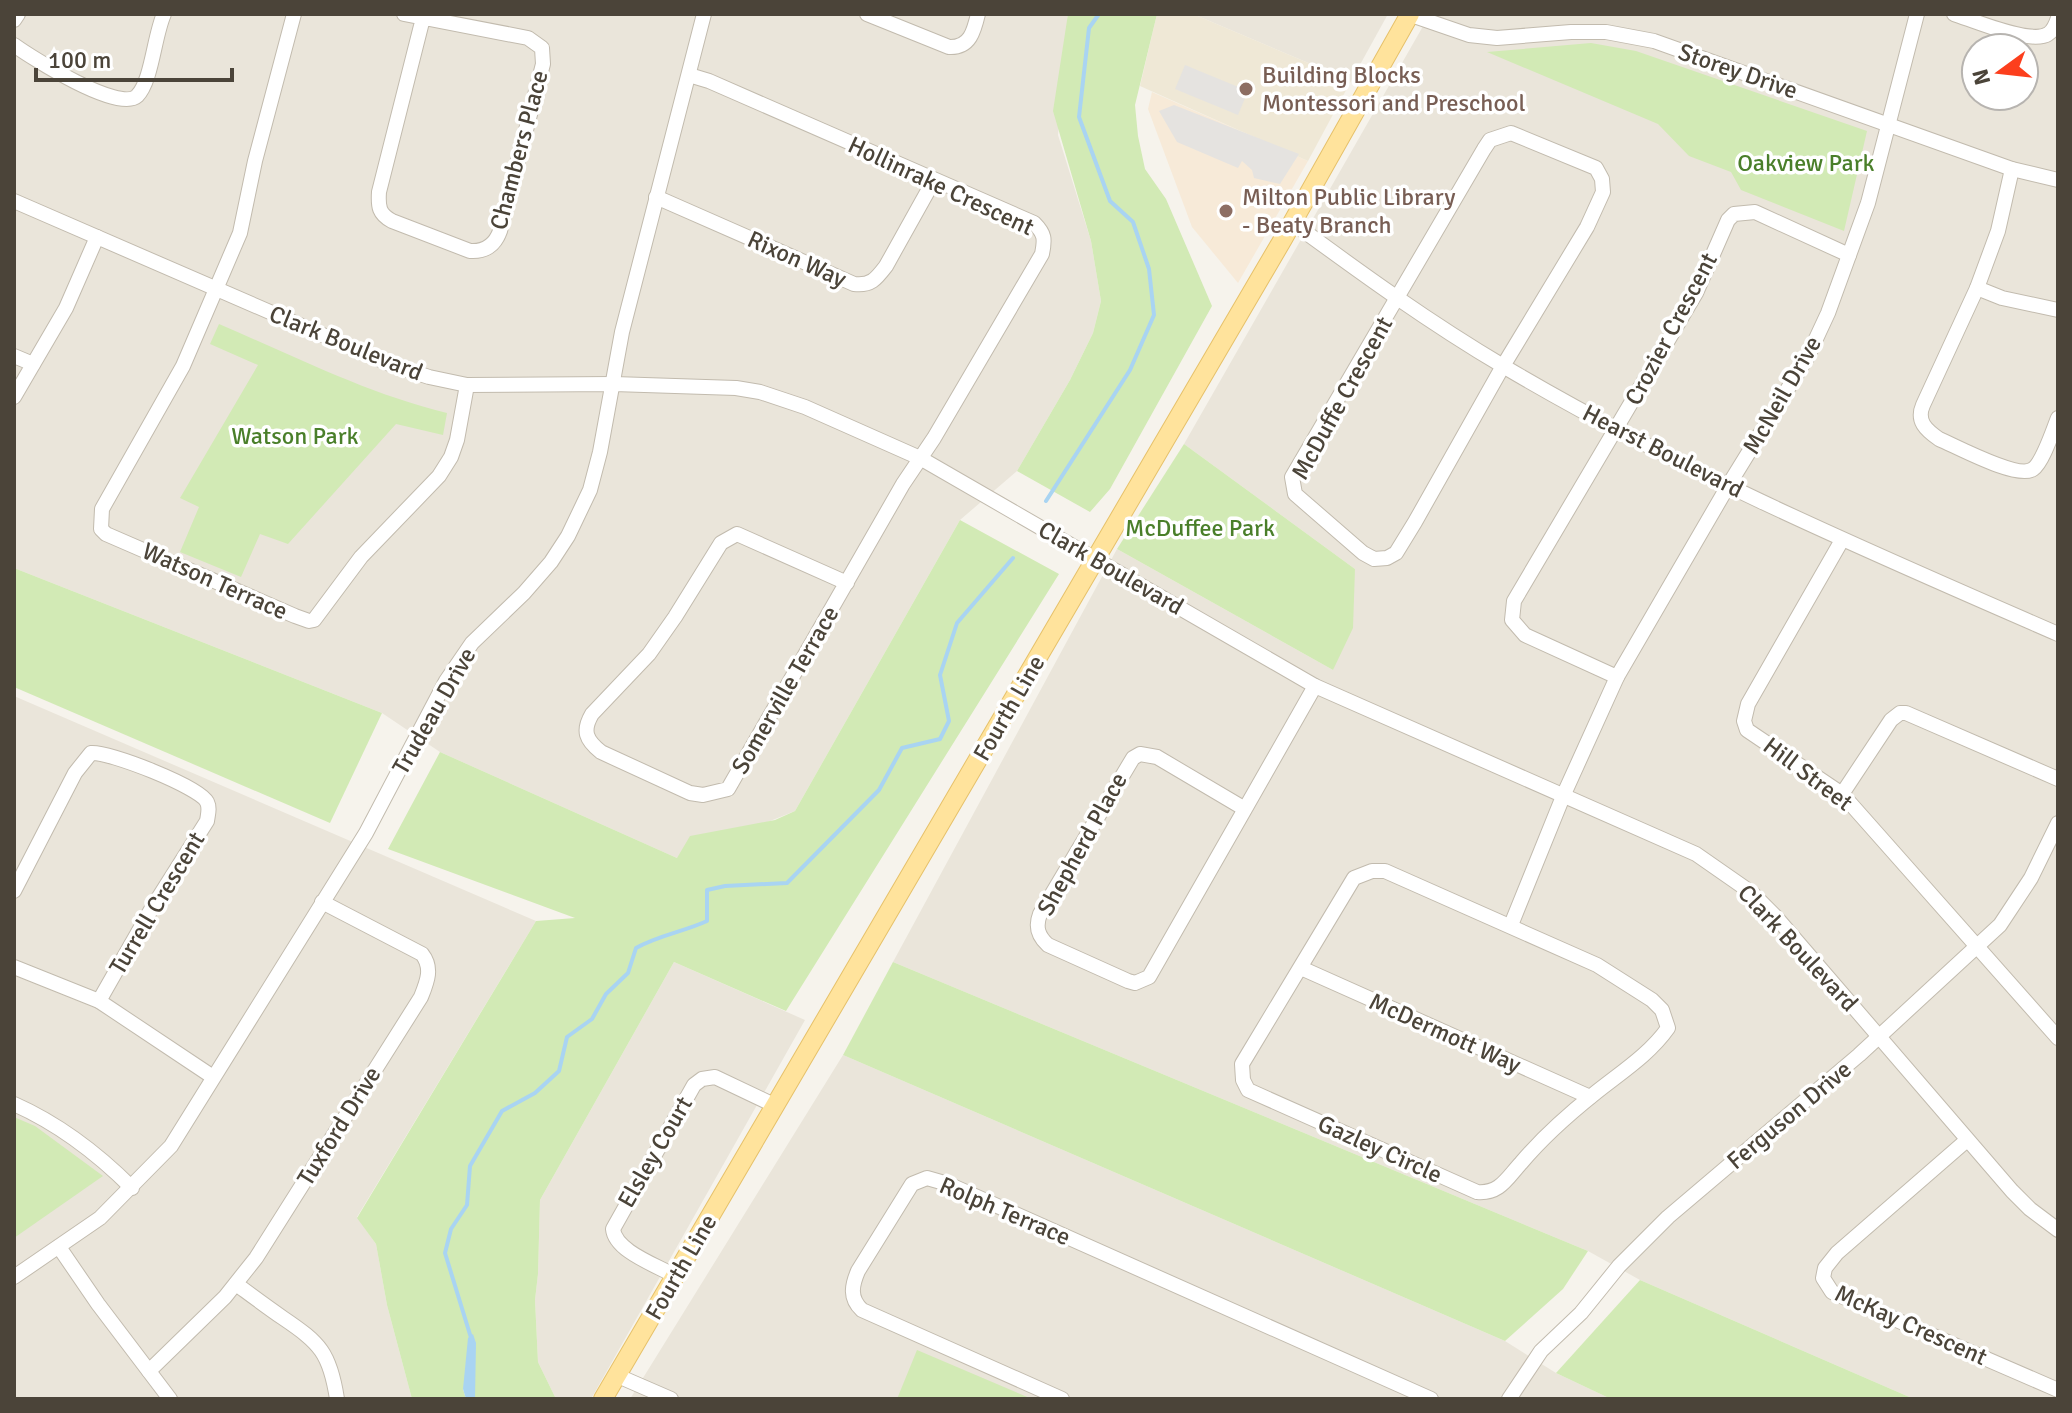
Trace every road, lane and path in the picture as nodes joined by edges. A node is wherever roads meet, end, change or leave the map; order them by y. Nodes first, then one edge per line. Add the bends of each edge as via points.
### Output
1 (18, 14) edge
2 (164, 14) edge
3 (294, 14) edge
4 (404, 14) edge
5 (704, 14) edge
6 (867, 14) edge
7 (978, 14) edge
8 (1409, 14) edge
9 (1917, 14) edge
10 (1954, 14) edge
11 (423, 18) junction
12 (2058, 18) edge
13 (14, 20) edge
14 (14, 45) edge
15 (689, 75) junction
16 (1890, 123) junction
17 (2012, 169) junction
18 (934, 180) junction
19 (2058, 180) edge
20 (656, 197) junction
21 (14, 201) edge
22 (1293, 223) junction
23 (97, 237) junction
24 (1849, 255) junction
25 (1977, 288) junction
26 (216, 289) junction
27 (1398, 299) junction
28 (2058, 310) edge
29 (14, 356) edge
30 (33, 364) junction
31 (1503, 366) junction
32 (614, 384) junction
33 (467, 385) junction
34 (14, 397) edge
35 (2058, 418) edge
36 (1617, 428) junction
37 (920, 458) junction
38 (1728, 486) junction
39 (1842, 540) junction
40 (1096, 560) junction
41 (847, 583) junction
42 (2058, 634) edge
43 (1617, 677) junction
44 (1315, 686) junction
45 (2058, 779) edge
46 (1564, 794) junction
47 (1842, 794) junction
48 (1245, 809) junction
49 (2058, 823) edge
50 (14, 891) edge
51 (322, 902) junction
52 (1511, 925) junction
53 (1978, 946) junction
54 (14, 967) edge
55 (1301, 968) junction
56 (99, 1001) junction
57 (1879, 1037) junction
58 (2058, 1038) edge
59 (213, 1077) junction
60 (1590, 1097) junction
61 (14, 1104) edge
62 (776, 1106) junction
63 (1967, 1140) junction
64 (132, 1188) junction
65 (2058, 1230) edge
66 (59, 1247) junction
67 (675, 1276) junction
68 (14, 1277) edge
69 (236, 1284) junction
70 (149, 1371) junction
71 (618, 1376) junction
72 (2058, 1390) edge
73 (170, 1399) edge
74 (337, 1399) edge
75 (603, 1399) edge
76 (671, 1399) edge
77 (1062, 1399) edge
78 (1431, 1399) edge
79 (1509, 1399) edge

1 - 13 street
2 - 14 street via 146,79 129,101 112,99
3 - 26 street via 240,233
4 - 11 street, Chambers Place
5 - 15 street, Trudeau Drive
6 - 7 street via 957,47 972,36
8 - 16 street, Storey Drive via 1469,35 1606,32 1654,41
8 - 22 main road, Fourth Line
9 - 16 street, McNeil Drive
10 - 12 street via 2040,38 2049,34
11 - 11 street, Chambers Place via 378,205 392,221 479,252 489,248 500,231 544,55 528,38
15 - 18 street, Hollinrake Crescent
15 - 20 street, Trudeau Drive
16 - 17 street, Storey Drive
16 - 24 street, McNeil Drive
17 - 19 street, Storey Drive
17 - 25 street via 1998,231
18 - 20 street, Rixon Way via 886,266 865,286
18 - 37 street, Hollinrake Crescent via 1034,223 1045,240 1042,254
20 - 32 street, Trudeau Drive
21 - 23 street, Clark Boulevard
22 - 27 street, Hearst Boulevard
22 - 40 main road, Fourth Line
23 - 26 street, Clark Boulevard
23 - 30 street via 66,308
24 - 36 street, Crozier Crescent via 1755,212 1734,214 1696,293
24 - 38 street, McNeil Drive via 1808,356
25 - 28 street
25 - 35 street via 1920,412 1923,425 1939,439 2026,472 2037,465
26 - 33 street, Clark Boulevard via 392,365
26 - 33 street, Watson Terrace via 183,366 102,509 101,529 295,616 309,621 320,615 361,557 439,476 457,440
27 - 31 street, Hearst Boulevard
27 - 31 street via 1490,140 1511,133 1596,168 1603,192 1587,227
27 - 31 street, McDuffe Crescent via 1291,482 1295,494 1363,553 1374,559 1396,553
29 - 30 street
30 - 34 street
31 - 36 street, Hearst Boulevard
32 - 33 street, Clark Boulevard
32 - 37 street, Clark Boulevard via 760,392
32 - 51 street, Trudeau Drive via 590,490 568,536 551,562 472,643 454,669 366,833
36 - 38 street, Hearst Boulevard
36 - 43 street via 1512,610 1512,620 1525,635
37 - 40 street, Clark Boulevard
37 - 41 street, Somerville Terrace
38 - 39 street, Hearst Boulevard
38 - 43 street, McNeil Drive
39 - 42 street, Hearst Boulevard
39 - 47 street, Hill Street via 1748,704 1744,721 1747,730
40 - 44 street, Clark Boulevard
40 - 62 main road, Fourth Line
41 - 41 street, Somerville Terrace via 750,538 737,534 721,543 649,654 592,714 585,734 591,744 690,793 714,795 728,789
43 - 46 street, McNeil Drive
44 - 46 street, Clark Boulevard
44 - 48 street, Shepherd Place
45 - 47 street via 1900,713
46 - 52 street
46 - 57 street, Clark Boulevard via 1725,872 1776,917
47 - 53 street, Hill Street
48 - 48 street, Shepherd Place via 1157,757 1133,758 1040,914 1041,939 1128,981 1149,977
49 - 53 street, Ferguson Drive via 2019,898
50 - 56 street, Turrell Crescent via 75,773 91,753 127,762 207,801 207,821
51 - 59 street, Trudeau Drive
51 - 69 street, Tuxford Drive via 422,954 429,971 427,983
52 - 55 street, Gazley Circle via 1385,871 1372,871 1354,878
52 - 60 street, Gazley Circle via 1597,965 1662,1010 1668,1028 1657,1045
53 - 57 street, Ferguson Drive
53 - 58 street, Hill Street
54 - 56 street
55 - 60 street, McDermott Way
55 - 60 street, Gazley Circle via 1242,1064 1248,1090 1488,1193 1504,1184
56 - 59 street
57 - 63 street, Clark Boulevard
57 - 79 street, Ferguson Drive via 1668,1217 1541,1351
59 - 64 street, Trudeau Drive via 171,1146
61 - 64 street via 66,1132
62 - 67 main road, Fourth Line
62 - 67 street, Elsley Court via 715,1077 694,1085 613,1229 622,1247
63 - 65 street, Clark Boulevard via 2030,1209
63 - 72 street, McKay Crescent via 1837,1253 1823,1278 1832,1292
64 - 66 street, Trudeau Drive
66 - 68 street, Trudeau Drive
66 - 70 street
67 - 71 main road, Fourth Line
69 - 70 street, Tuxford Drive
69 - 74 street via 320,1347
70 - 73 street
71 - 75 main road, Fourth Line
71 - 76 street
77 - 78 street, Rolph Terrace via 855,1304 852,1285 858,1271 912,1184 927,1178 948,1184

